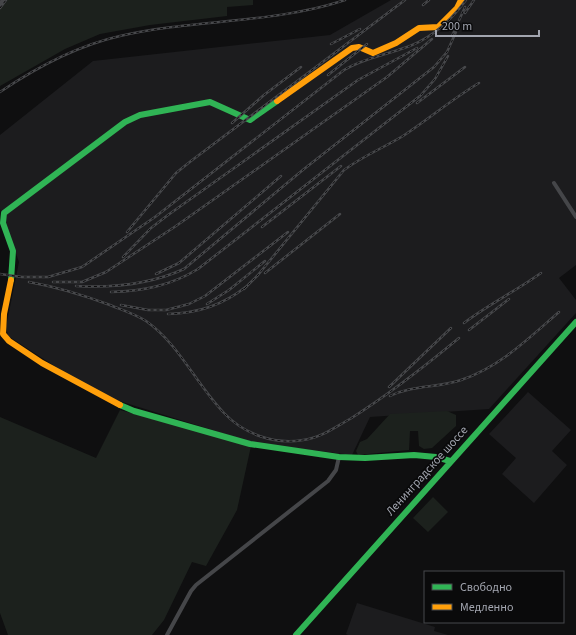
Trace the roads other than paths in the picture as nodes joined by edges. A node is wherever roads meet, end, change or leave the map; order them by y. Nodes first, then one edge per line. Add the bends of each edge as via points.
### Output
1 (3, 0) edge
2 (461, 0) edge
3 (0, 4) edge
4 (554, 183) dead end
5 (576, 217) edge
6 (576, 322) edge
7 (339, 457) junction
8 (450, 461) junction
9 (167, 635) edge
10 (296, 635) edge

1 - 3 street
2 - 7 street via 457,8 438,27 419,28 396,43 373,53 359,47 352,48 250,120 210,102 140,115 125,122 4,213 2,219 13,250 2,328 2,334 9,340 42,363 110,401 134,411 250,444
4 - 5 street
6 - 8 street, Ленинградское шоссе
7 - 8 street via 414,455
7 - 9 street via 336,470 328,481 191,591
8 - 10 street, Ленинградское шоссе

